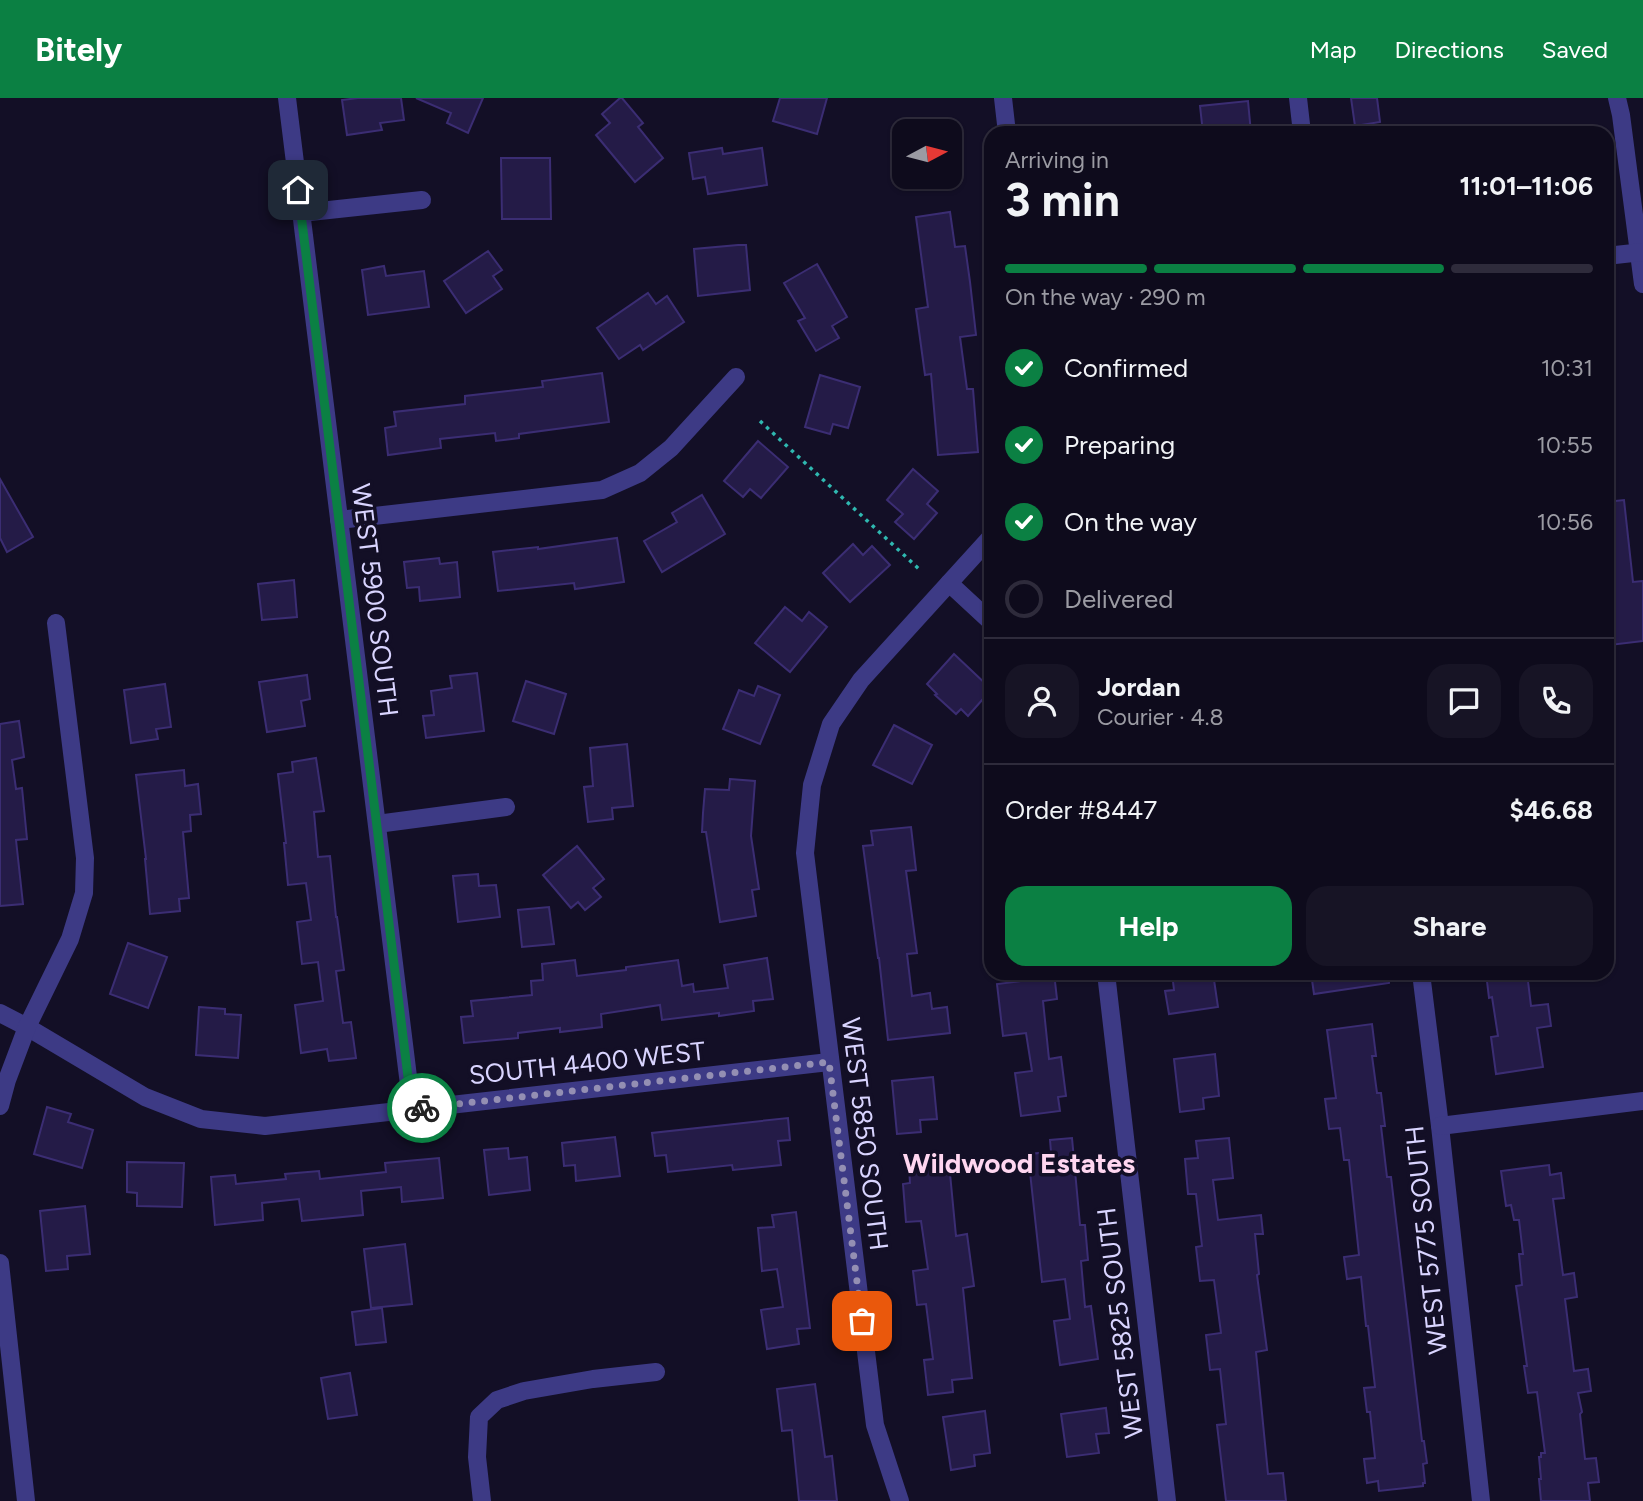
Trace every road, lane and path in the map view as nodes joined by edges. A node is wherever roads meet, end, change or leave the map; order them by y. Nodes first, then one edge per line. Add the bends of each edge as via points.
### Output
1 (287, 98) edge
2 (1003, 98) edge
3 (1298, 98) edge
4 (1617, 98) edge
5 (1006, 126) edge
6 (1301, 126) edge
7 (422, 200) dead end
8 (301, 213) junction
9 (1641, 252) edge
10 (1614, 255) edge
11 (1643, 284) edge
12 (736, 377) dead end
13 (760, 421) dead end
14 (339, 520) junction
15 (984, 545) edge
16 (919, 569) dead end
17 (949, 583) junction
18 (984, 615) edge
19 (56, 624) dead end
20 (506, 807) dead end
21 (377, 824) junction
22 (1108, 980) edge
23 (1422, 980) edge
24 (0, 1013) edge
25 (27, 1027) junction
26 (829, 1062) junction
27 (1643, 1101) edge
28 (0, 1106) edge
29 (412, 1109) junction
30 (1440, 1126) junction
31 (0, 1263) edge
32 (656, 1372) dead end
33 (26, 1501) edge
34 (482, 1501) edge
35 (900, 1501) edge
36 (1167, 1501) edge
37 (1481, 1501) edge

1 - 8 street, WEST 5900 SOUTH
2 - 5 street
3 - 6 street
4 - 9 street
7 - 8 street
8 - 14 street, WEST 5900 SOUTH
9 - 10 street
9 - 11 street
12 - 14 street via 671,448 640,472 601,490
13 - 16 path
14 - 21 street, WEST 5900 SOUTH
15 - 17 street, WEST 5850 SOUTH
17 - 18 street
17 - 26 street, WEST 5850 SOUTH via 860,680 831,724 811,785 805,853
19 - 25 street via 85,858 84,894 70,939
20 - 21 street
21 - 29 street, WEST 5900 SOUTH
22 - 36 street, WEST 5825 SOUTH
23 - 30 street, WEST 5775 SOUTH
24 - 25 street, SOUTH 4400 WEST
25 - 28 street
25 - 29 street, SOUTH 4400 WEST via 145,1097 201,1119 265,1126
26 - 29 street, SOUTH 4400 WEST
26 - 35 street, WEST 5850 SOUTH via 874,1424
27 - 30 street
30 - 37 street, WEST 5775 SOUTH
31 - 33 street
32 - 34 street via 524,1391 497,1400 479,1417

